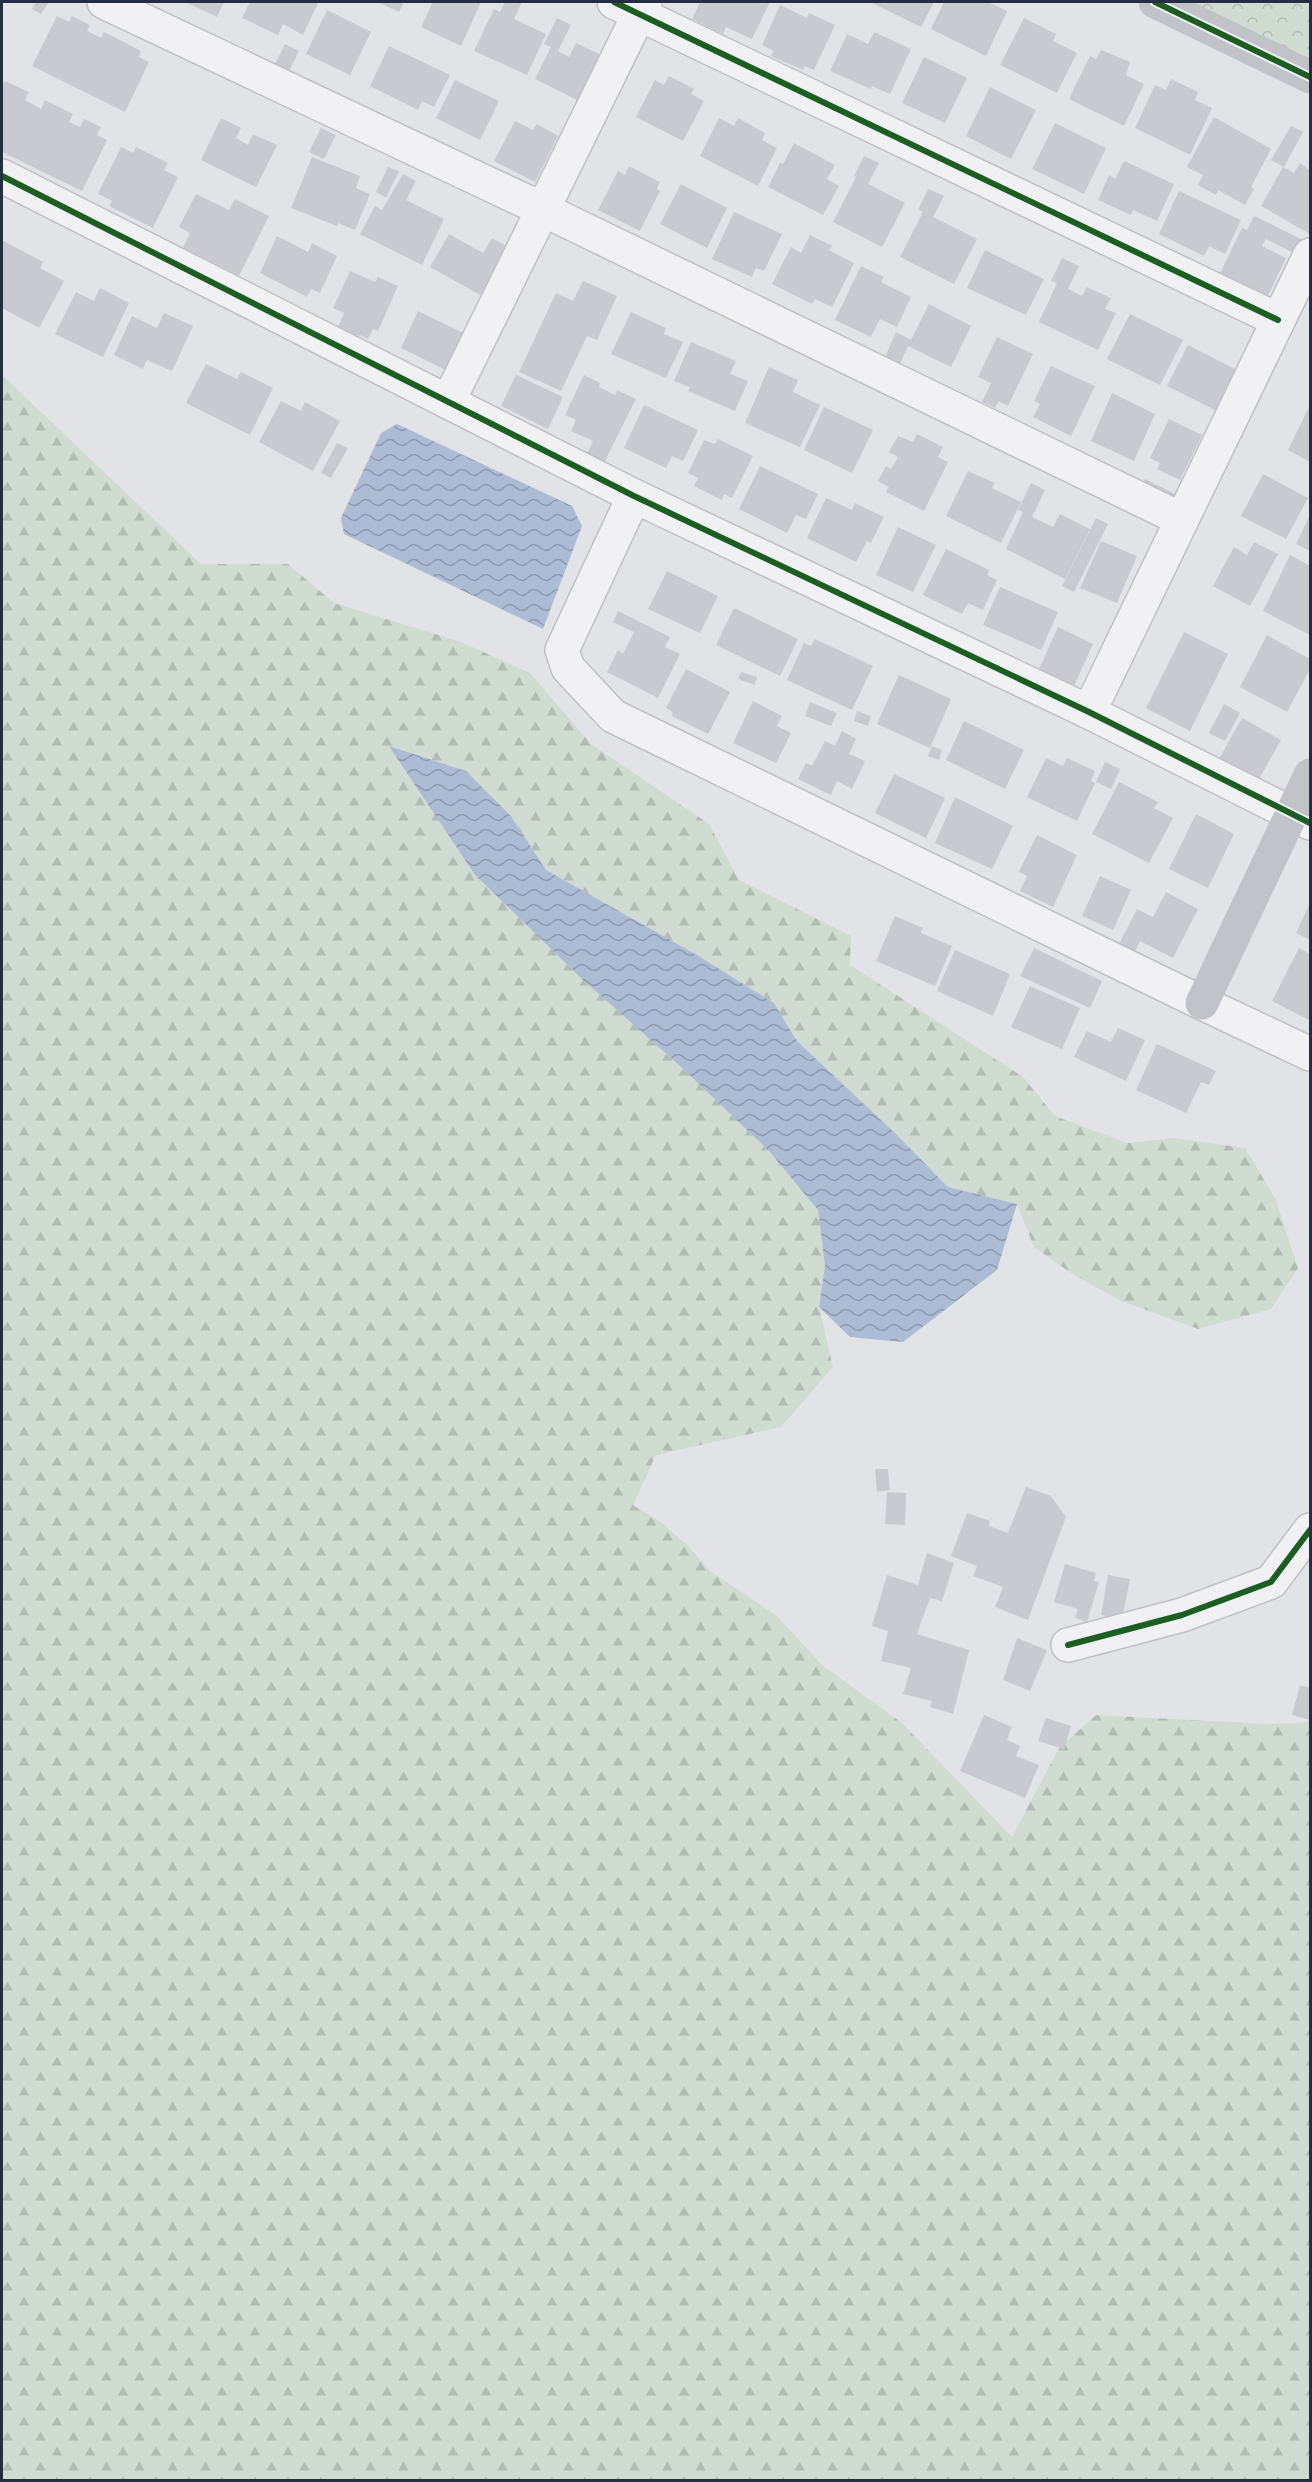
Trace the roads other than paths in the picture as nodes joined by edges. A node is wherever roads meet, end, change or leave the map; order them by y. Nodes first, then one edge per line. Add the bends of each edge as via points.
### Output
1 (104, 2) edge
2 (1155, 2) edge
3 (633, 5) edge
4 (1311, 77) edge
5 (2, 176) edge
6 (542, 209) junction
7 (1311, 255) edge
8 (1278, 320) junction
9 (448, 402) junction
10 (634, 496) junction
11 (1181, 519) junction
12 (1089, 712) junction
13 (1311, 774) edge
14 (1301, 818) edge
15 (1202, 1003) junction
16 (1311, 1054) edge
17 (1311, 1530) edge
18 (1068, 1645) dead end

1 - 6 street
2 - 4 street
3 - 6 street
3 - 8 street
5 - 9 street
6 - 9 street
6 - 11 street
7 - 8 street
8 - 11 street
9 - 10 street
10 - 12 street
10 - 15 street via 562,650 568,668 613,716
11 - 12 street
12 - 14 street
13 - 14 street
14 - 15 street
15 - 16 street
17 - 18 street via 1270,1582 1182,1616

